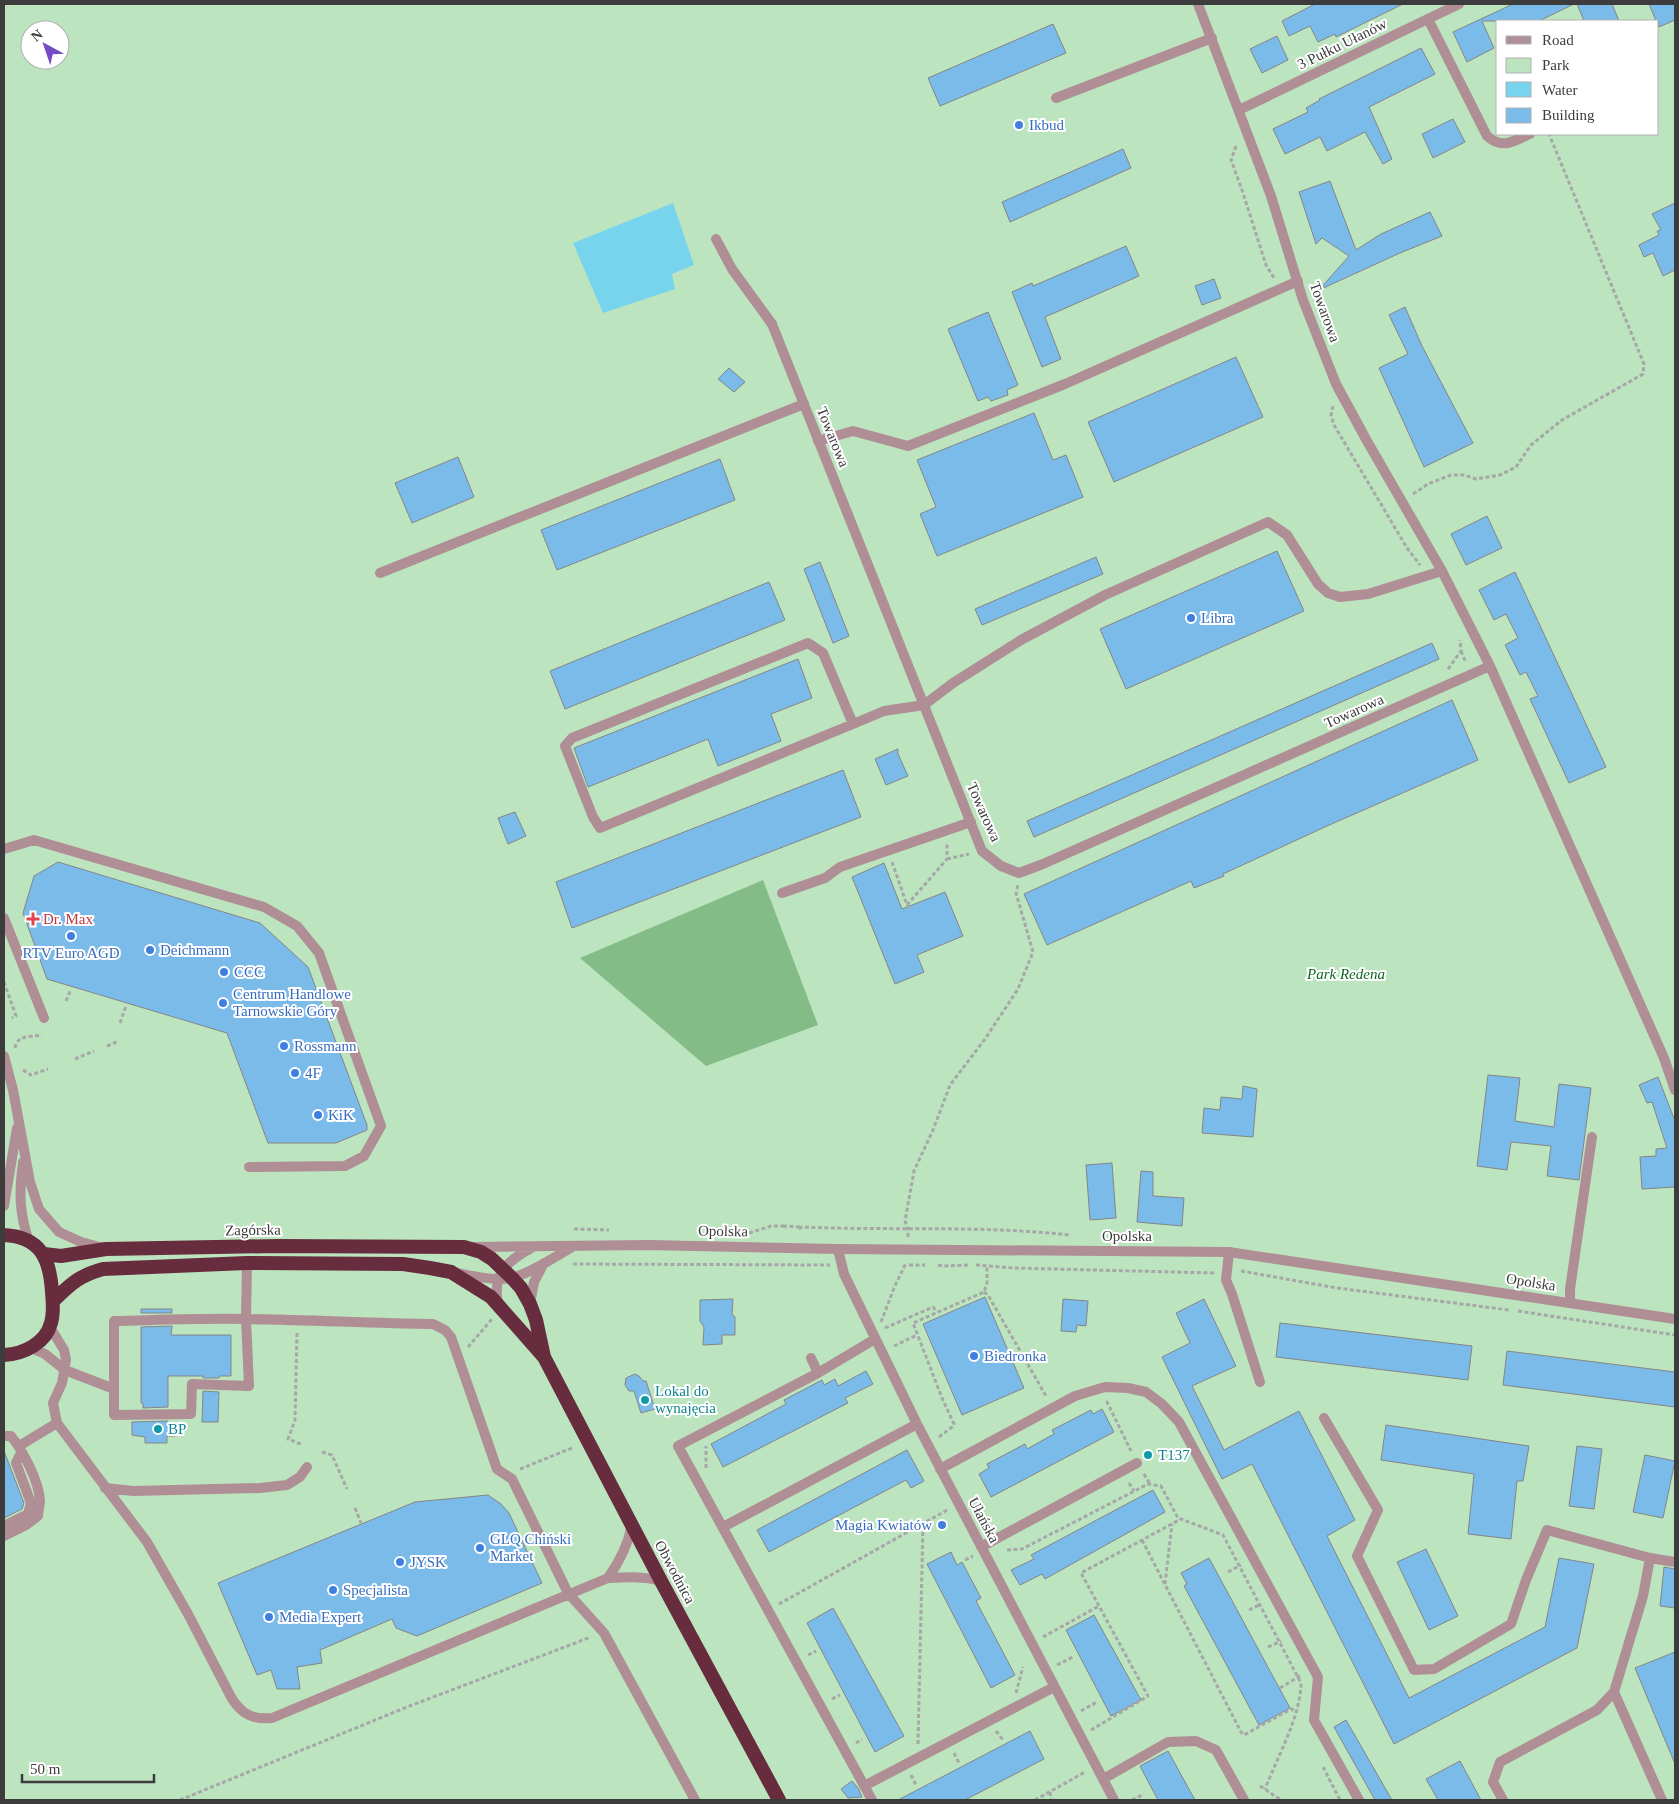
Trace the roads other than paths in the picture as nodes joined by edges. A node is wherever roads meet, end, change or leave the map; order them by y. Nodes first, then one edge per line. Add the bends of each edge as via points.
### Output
1 (1198, 4) edge
2 (1458, 4) edge
3 (1428, 19) junction
4 (1212, 38) junction
5 (1056, 98) dead end
6 (1239, 110) junction
7 (1528, 135) edge
8 (716, 239) dead end
9 (1298, 281) junction
10 (804, 404) junction
11 (818, 441) junction
12 (1442, 571) junction
13 (380, 573) dead end
14 (1490, 666) junction
15 (924, 704) junction
16 (853, 724) junction
17 (970, 822) junction
18 (4, 849) edge
19 (782, 893) dead end
20 (4, 918) edge
21 (44, 1018) dead end
22 (4, 1056) edge
23 (1675, 1090) edge
24 (18, 1120) junction
25 (1592, 1137) dead end
26 (24, 1153) junction
27 (12, 1155) junction
28 (249, 1167) dead end
29 (4, 1174) edge
30 (4, 1206) edge
31 (4, 1235) edge
32 (29, 1242) junction
33 (574, 1246) junction
34 (464, 1247) junction
35 (534, 1247) junction
36 (106, 1249) junction
37 (838, 1249) junction
38 (1229, 1252) junction
39 (44, 1254) junction
40 (247, 1263) junction
41 (544, 1263) junction
42 (450, 1272) junction
43 (505, 1275) junction
44 (53, 1301) junction
45 (1570, 1303) junction
46 (530, 1304) junction
47 (497, 1310) junction
48 (246, 1319) junction
49 (1675, 1319) edge
50 (50, 1327) junction
51 (875, 1339) junction
52 (32, 1348) junction
53 (4, 1355) edge
54 (544, 1358) junction
55 (811, 1358) dead end
56 (65, 1370) junction
57 (818, 1372) junction
58 (1260, 1382) dead end
59 (114, 1389) junction
60 (1324, 1418) dead end
61 (57, 1422) junction
62 (917, 1424) junction
63 (4, 1436) edge
64 (20, 1449) junction
65 (1137, 1463) road end
66 (307, 1467) dead end
67 (940, 1469) junction
68 (105, 1488) junction
69 (632, 1525) junction
70 (4, 1526) edge
71 (722, 1527) junction
72 (4, 1536) edge
73 (981, 1547) junction
74 (1650, 1558) junction
75 (1675, 1562) edge
76 (608, 1578) junction
77 (660, 1581) junction
78 (568, 1593) junction
79 (1054, 1687) junction
80 (1614, 1692) junction
81 (1103, 1779) junction
82 (864, 1786) junction
83 (695, 1800) edge
84 (779, 1800) edge
85 (872, 1800) edge
86 (1114, 1800) edge
87 (1244, 1800) edge
88 (1359, 1800) edge
89 (1503, 1800) edge
90 (1662, 1800) edge

1 - 4 street, Towarowa
2 - 3 street, 3 Pułku Ułanów
3 - 6 street, 3 Pułku Ułanów
3 - 7 street via 1487,136 1506,144
4 - 5 street
4 - 6 street, Towarowa
6 - 9 street, Towarowa
8 - 10 street, Towarowa via 732,269 772,324
9 - 11 street via 1065,384 908,446 853,431
9 - 12 street, Towarowa via 1336,384
10 - 11 street, Towarowa
10 - 13 street
11 - 15 street, Towarowa
12 - 14 street, Towarowa
12 - 15 street via 1368,594 1340,598 1318,584 1287,535 1268,522 1105,595 1021,640
14 - 17 street, Towarowa via 1019,873 1001,866 982,851
14 - 23 street, Towarowa via 1664,1058
15 - 16 street via 884,711
15 - 17 street, Towarowa
16 - 16 street via 600,828 565,746 572,738 808,643 823,653
17 - 19 street via 840,868 825,878
18 - 28 street via 34,840 264,907 297,926 318,954 382,1126 364,1156 345,1166
20 - 21 street
22 - 24 street
24 - 26 street
24 - 27 street
25 - 45 street
26 - 32 street via 21,1214
26 - 36 street via 40,1209 60,1232
27 - 29 street
27 - 30 street
31 - 32 highway via 17,1236
32 - 39 highway
33 - 35 street, Opolska
33 - 37 street, Opolska
33 - 41 street, Opolska
34 - 35 street, Opolska
34 - 36 highway, Zagórska
34 - 43 highway, Obwodnica via 481,1252
35 - 43 street, Opolska via 507,1264
36 - 39 highway, Zagórska via 61,1256
37 - 38 street, Opolska
37 - 51 street, Ułańska via 844,1273
38 - 45 street, Opolska
38 - 58 street via 1226,1280
39 - 44 highway via 50,1268
40 - 42 highway via 403,1264
40 - 44 highway via 103,1270 72,1282
40 - 48 street
41 - 43 street, Opolska
41 - 46 street via 534,1282
42 - 43 street
42 - 47 highway, Obwodnica via 491,1297
43 - 46 highway, Obwodnica via 521,1288
43 - 47 street via 496,1290
44 - 50 highway
45 - 49 street, Opolska
46 - 54 highway, Obwodnica
47 - 54 highway, Obwodnica
48 - 59 street via 114,1321
48 - 59 street via 249,1386 192,1384 191,1414 114,1415
48 - 78 street via 433,1324 445,1330 459,1358 496,1468 512,1479
50 - 52 highway
50 - 56 street via 64,1350
51 - 57 street
51 - 62 street, Ułańska
52 - 53 highway
52 - 56 street
54 - 69 highway, Obwodnica
55 - 57 street
56 - 59 street
56 - 61 street via 53,1404
57 - 71 street via 678,1446
60 - 74 street via 1378,1510 1357,1556 1414,1670 1434,1668 1511,1624 1547,1530
61 - 64 street
61 - 68 street
62 - 67 street, Ułańska
62 - 71 street
63 - 64 street via 11,1436
64 - 70 street via 16,1463 31,1503 28,1514
64 - 72 street via 37,1486 38,1516
65 - 73 street
66 - 68 street via 287,1484 260,1488 133,1491
67 - 73 street, Ułańska
67 - 88 street via 1075,1396 1105,1387 1146,1392 1162,1404 1179,1422 1318,1677 1314,1720
68 - 78 street via 146,1542 236,1706 258,1719 272,1718
69 - 76 street via 620,1560
69 - 77 highway, Obwodnica
71 - 82 street
73 - 79 street, Ułańska
74 - 75 street
74 - 80 street via 1643,1596
76 - 77 street via 632,1576
76 - 78 street
77 - 84 highway, Obwodnica
78 - 83 street via 604,1633
79 - 81 street, Ułańska
79 - 82 street
80 - 89 street via 1597,1710 1500,1762 1493,1782
80 - 90 street
81 - 86 street, Ułańska
81 - 87 street via 1168,1742 1196,1741 1216,1750
82 - 85 street

